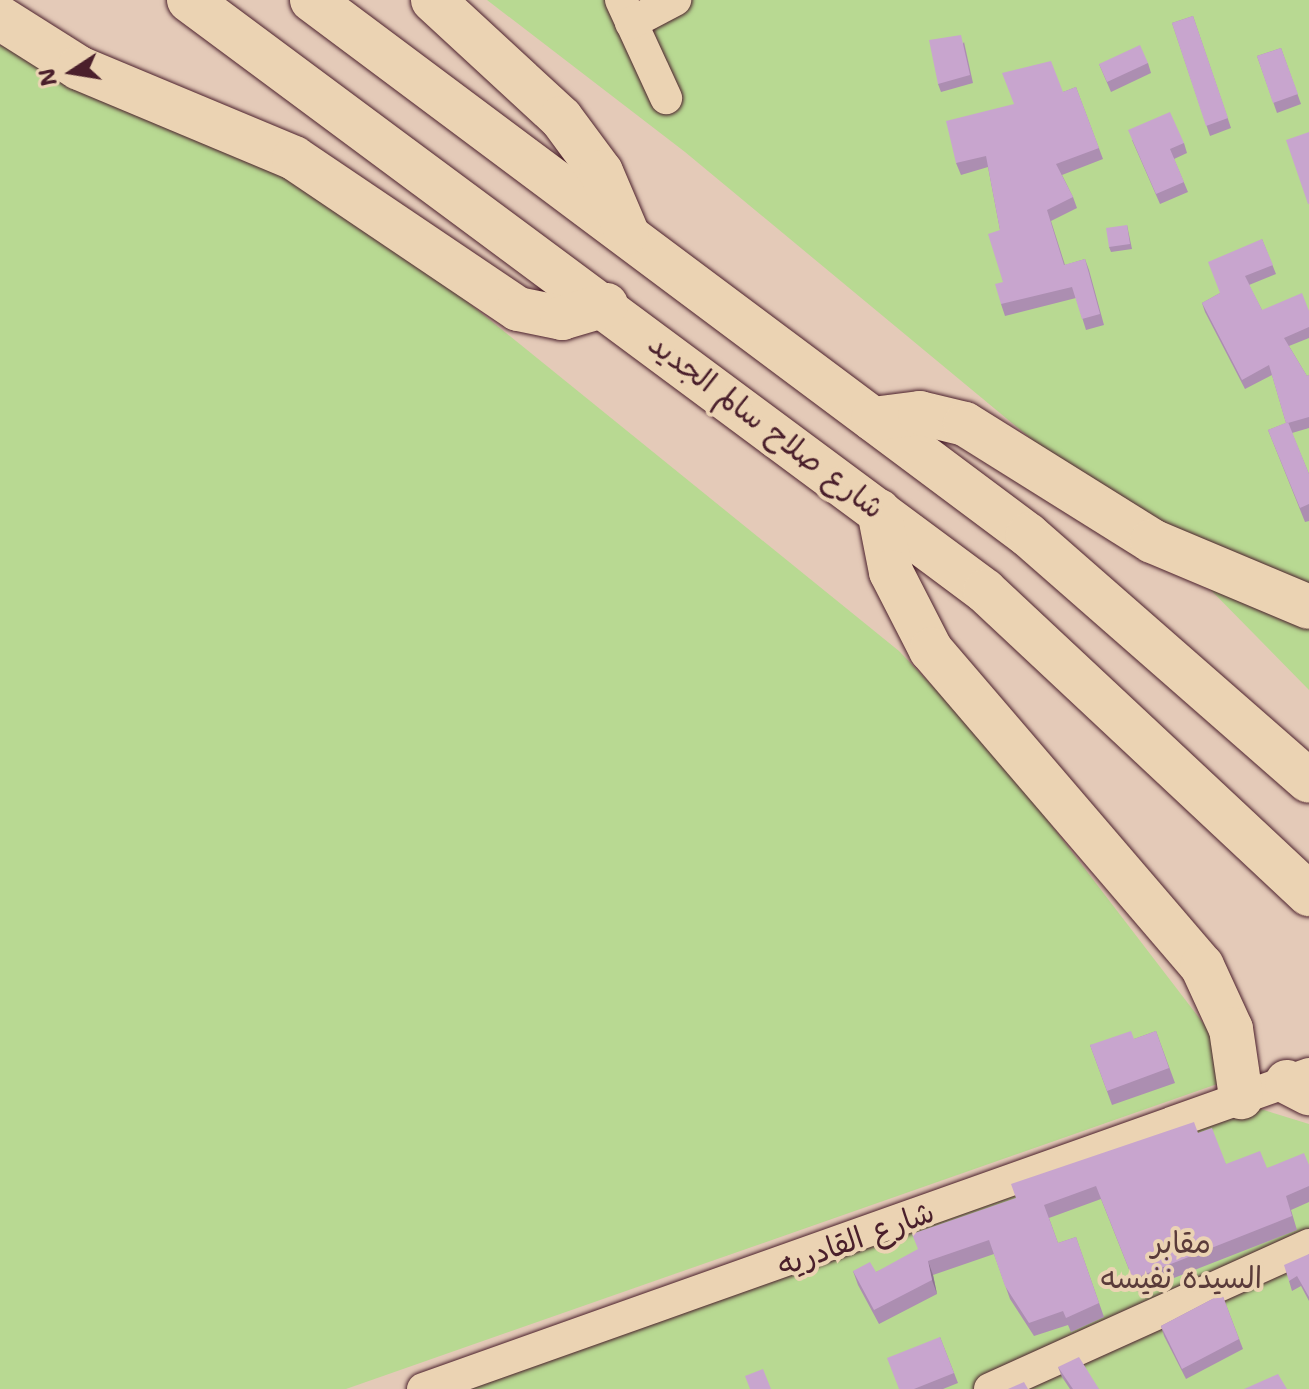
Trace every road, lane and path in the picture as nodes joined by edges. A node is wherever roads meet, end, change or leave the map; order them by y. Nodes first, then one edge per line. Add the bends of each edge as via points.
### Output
1 (189, 0) edge
2 (312, 0) edge
3 (433, 0) edge
4 (675, 0) edge
5 (626, 12) edge
6 (0, 18) edge
7 (666, 98) dead end
8 (628, 235) junction
9 (606, 305) junction
10 (873, 419) junction
11 (879, 511) junction
12 (1309, 607) edge
13 (1309, 781) edge
14 (1309, 894) edge
15 (1302, 1083) edge
16 (1241, 1097) junction
17 (1309, 1245) edge
18 (423, 1389) edge
19 (990, 1389) edge

1 - 9 highway, شارع صلاح سالم الجديد
2 - 8 highway
3 - 8 highway via 561,118 601,172
4 - 5 street
5 - 7 street
6 - 9 highway via 79,68 294,158 518,309 562,318
8 - 10 highway
9 - 11 highway, شارع صلاح سالم الجديد
10 - 12 highway via 920,413 965,424 1152,541
10 - 13 highway via 1028,535
11 - 14 highway, شارع صلاح سالم الجديد via 985,591
11 - 16 highway via 891,572 931,650 1202,966 1231,1029
15 - 16 street, شارع القادريه
16 - 18 street, شارع القادريه via 807,1258
17 - 19 street

